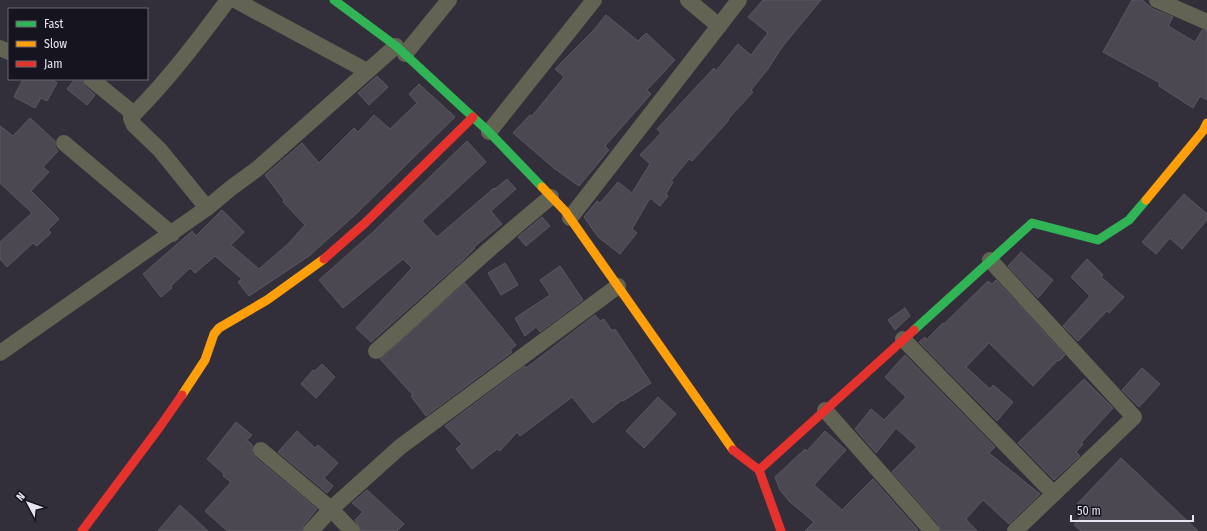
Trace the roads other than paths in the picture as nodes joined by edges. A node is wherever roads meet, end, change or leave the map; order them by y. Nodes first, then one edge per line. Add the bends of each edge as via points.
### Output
1 (228, 0) edge
2 (235, 0) edge
3 (334, 0) edge
4 (449, 0) edge
5 (594, 0) edge
6 (688, 0) edge
7 (739, 0) edge
8 (1157, 0) edge
9 (1207, 22) edge
10 (719, 26) junction
11 (401, 50) junction
12 (367, 71) junction
13 (92, 80) edge
14 (134, 114) junction
15 (473, 117) junction
16 (1206, 129) edge
17 (489, 132) junction
18 (64, 143) dead end
19 (551, 197) junction
20 (207, 208) junction
21 (570, 218) junction
22 (172, 234) junction
23 (990, 260) junction
24 (618, 286) junction
25 (903, 339) junction
26 (376, 351) dead end
27 (0, 353) edge
28 (825, 410) junction
29 (261, 450) dead end
30 (758, 470) junction
31 (1054, 494) junction
32 (331, 509) junction
33 (82, 531) edge
34 (311, 531) edge
35 (352, 531) edge
36 (781, 531) edge
37 (932, 531) edge
38 (1015, 531) edge

1 - 14 street via 201,37
2 - 12 street
3 - 11 street
4 - 11 street
5 - 17 street
6 - 10 street
7 - 10 street
8 - 9 street
10 - 21 street
11 - 12 street
11 - 15 street
12 - 20 street via 257,169
13 - 14 street
14 - 20 street via 131,118 134,125 160,150
15 - 17 street
15 - 33 street via 365,223 317,266 267,300 219,328 214,334 205,360 159,428
16 - 23 street via 1129,220 1098,240 1032,223
17 - 19 street
18 - 22 street
19 - 21 street
19 - 26 street via 502,237
20 - 22 street
21 - 24 street
22 - 27 street
23 - 25 street
23 - 31 street via 1134,417
24 - 30 street via 734,451
24 - 32 street via 400,447
25 - 28 street
25 - 31 street
28 - 30 street
28 - 37 street
29 - 32 street
30 - 36 street
31 - 38 street
32 - 34 street
32 - 35 street

